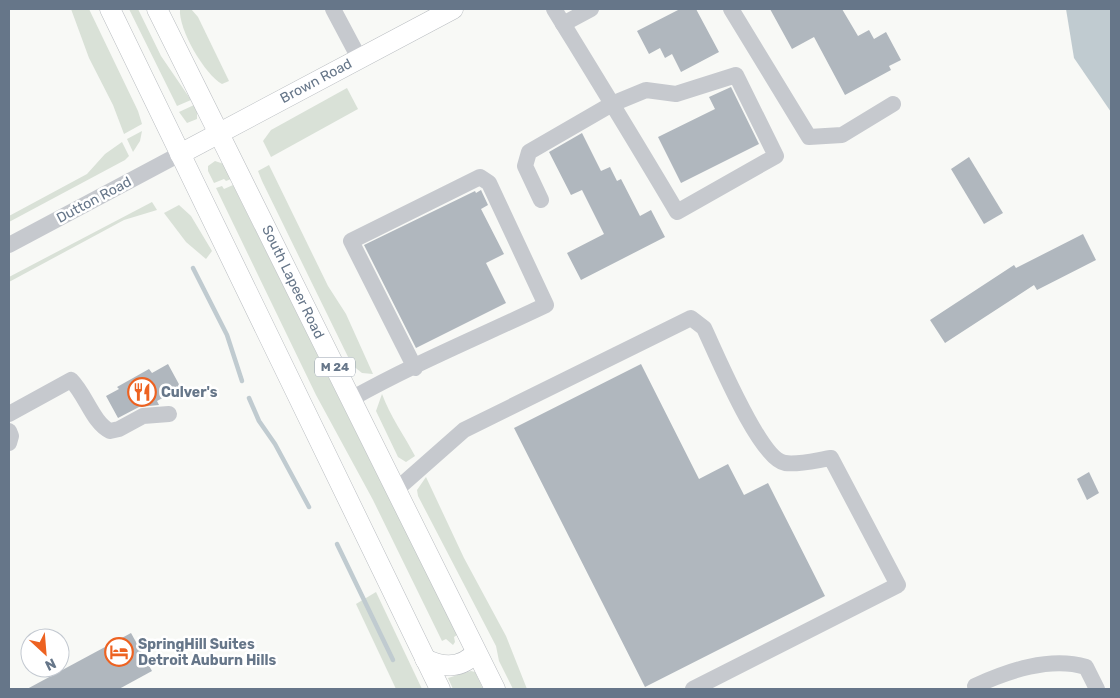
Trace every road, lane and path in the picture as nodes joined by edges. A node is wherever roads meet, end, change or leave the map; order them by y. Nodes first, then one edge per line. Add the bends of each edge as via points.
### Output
1 (110, 9) edge
2 (157, 9) edge
3 (333, 9) edge
4 (554, 9) edge
5 (591, 9) edge
6 (731, 9) edge
7 (440, 12) edge
8 (564, 24) junction
9 (359, 58) junction
10 (612, 104) junction
11 (893, 104) dead end
12 (219, 133) junction
13 (180, 154) junction
14 (541, 200) dead end
15 (9, 245) edge
16 (415, 368) junction
17 (351, 399) junction
18 (9, 414) edge
19 (169, 414) dead end
20 (9, 432) edge
21 (9, 442) edge
22 (396, 490) junction
23 (476, 652) junction
24 (425, 659) junction
25 (440, 689) edge
26 (494, 689) edge
27 (694, 689) edge
28 (977, 689) edge
29 (1097, 689) edge

1 - 13 main road
2 - 12 main road, South Lapeer Road / M 24
3 - 9 street
4 - 8 street
5 - 8 street
6 - 11 street via 809,137 842,135
7 - 9 main road, Brown Road
8 - 10 street
9 - 12 main road, Brown Road
10 - 10 street via 677,212 776,156 736,75 676,94 646,90
10 - 14 street via 529,152 525,166
12 - 13 main road, Brown Road
12 - 17 main road, South Lapeer Road / M 24
13 - 15 street, Dutton Road
13 - 24 main road
16 - 16 street via 546,305 489,183 480,178 351,241
16 - 17 street
17 - 22 main road, South Lapeer Road / M 24
18 - 19 street via 71,380 82,390 101,426 110,431 143,416
20 - 21 street
22 - 23 main road, South Lapeer Road / M 24
22 - 27 street via 464,430 691,318 704,328 756,436 768,452 784,464 831,458 898,586
23 - 24 main road via 464,662 451,666 436,665
23 - 26 main road, South Lapeer Road / M 24
24 - 25 main road
28 - 29 street via 976,686 997,676 1074,663 1086,667

